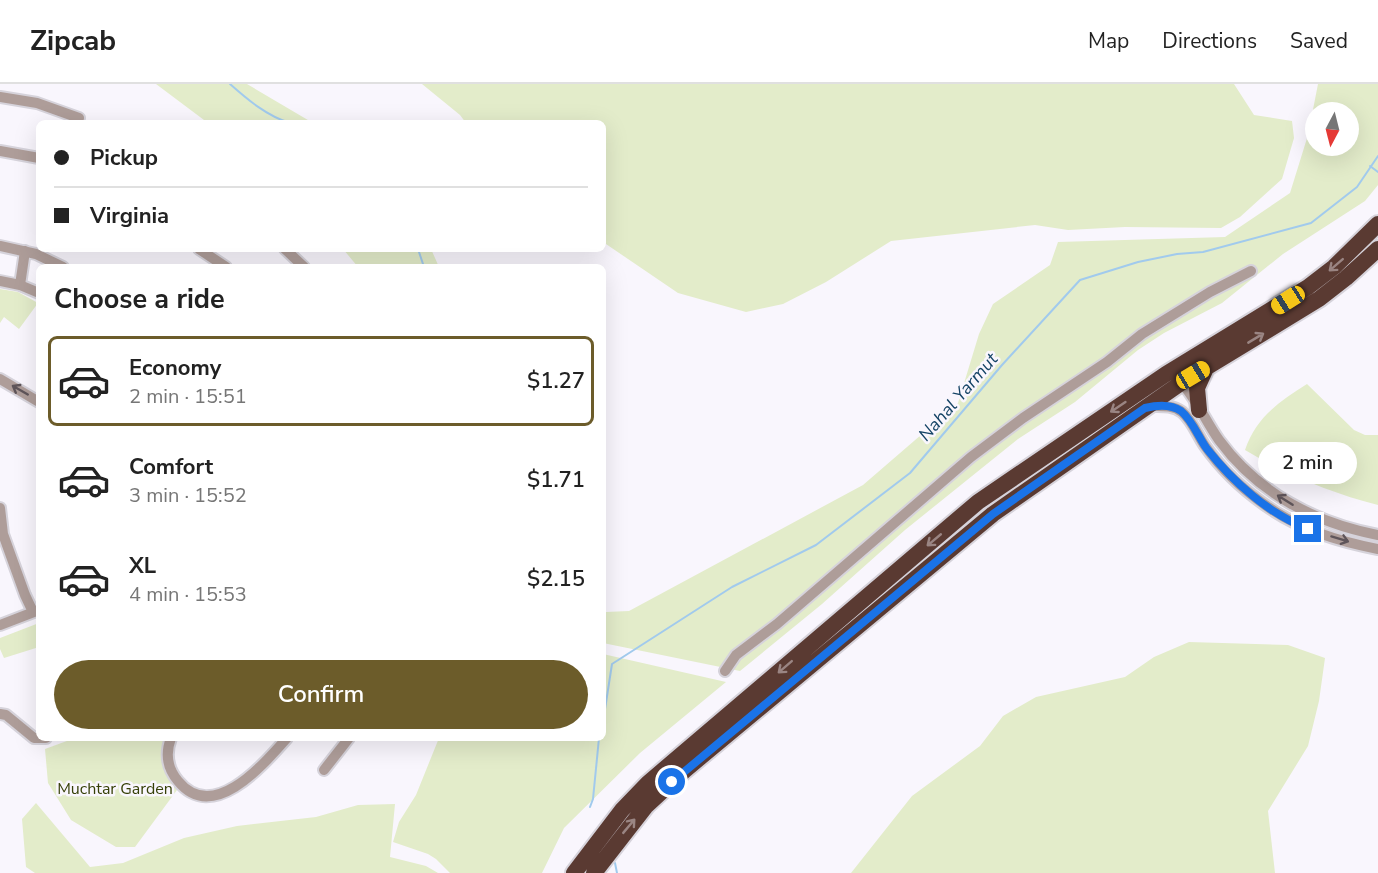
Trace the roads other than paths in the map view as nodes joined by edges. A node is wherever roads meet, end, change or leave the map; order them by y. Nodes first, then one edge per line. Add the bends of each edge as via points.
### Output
1 (0, 98) edge
2 (79, 118) dead end
3 (0, 151) edge
4 (36, 157) edge
5 (1378, 224) edge
6 (0, 246) edge
7 (1378, 249) edge
8 (25, 251) junction
9 (204, 252) edge
10 (288, 252) edge
11 (56, 264) edge
12 (222, 264) edge
13 (301, 264) edge
14 (1251, 271) dead end
15 (0, 281) edge
16 (20, 285) junction
17 (36, 292) edge
18 (1206, 368) junction
19 (0, 379) edge
20 (1174, 379) junction
21 (36, 400) edge
22 (1145, 408) junction
23 (1199, 410) junction
24 (0, 508) edge
25 (2, 534) edge
26 (1378, 535) edge
27 (1378, 549) edge
28 (36, 611) edge
29 (0, 625) edge
30 (725, 671) dead end
31 (0, 714) edge
32 (36, 738) edge
33 (170, 741) edge
34 (283, 741) edge
35 (347, 741) edge
36 (324, 770) dead end
37 (574, 873) edge
38 (594, 873) edge

1 - 2 street via 37,103
3 - 4 street
5 -> 20 highway via 1308,288
6 - 8 street
18 -> 7 highway via 1319,299
8 - 11 street
8 - 16 street
9 - 12 street
10 - 13 street
14 - 30 street via 1142,334 980,450 736,655
15 - 16 street
16 - 17 street
18 - 20 highway
18 - 23 highway via 1197,388
21 -> 19 street
20 - 22 highway
20 - 23 street
20 -> 37 highway via 978,502 648,783
22 -> 27 street via 1171,407 1182,412 1235,479 1293,523
38 -> 22 highway via 646,806 685,770 993,514
26 -> 23 street via 1332,524 1283,500 1239,464
24 - 25 street
25 - 28 street via 25,595
28 - 29 street
31 - 32 street
33 - 34 street via 167,760 175,778 192,793 212,796 225,793 251,775
35 - 36 street

